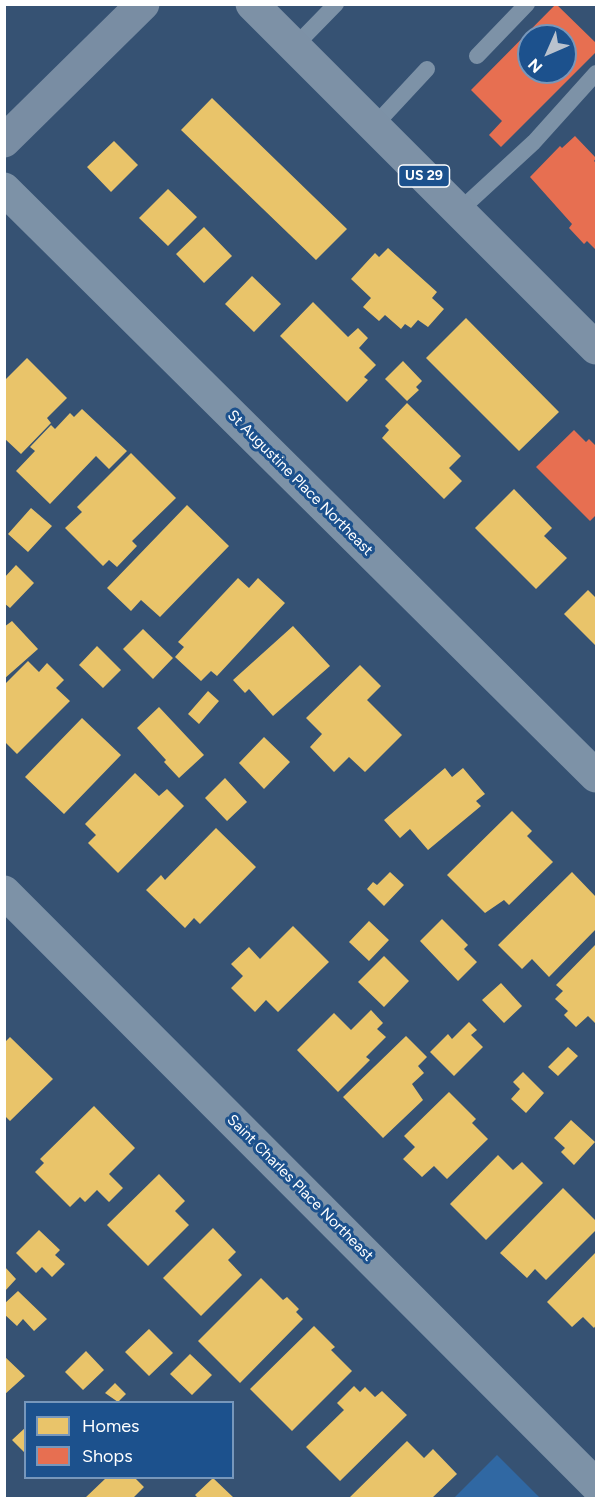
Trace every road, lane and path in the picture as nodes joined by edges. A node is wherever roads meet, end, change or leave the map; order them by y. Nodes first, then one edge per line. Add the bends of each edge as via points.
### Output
1 (143, 4) edge
2 (252, 4) edge
3 (336, 4) edge
4 (527, 4) edge
5 (294, 47) junction
6 (477, 56) dead end
7 (427, 69) dead end
8 (597, 73) edge
9 (374, 126) junction
10 (4, 141) edge
11 (4, 189) edge
12 (459, 211) junction
13 (597, 348) edge
14 (597, 776) edge
15 (4, 891) edge
16 (597, 1485) edge

1 - 10 main road
2 - 5 highway, US 29
3 - 5 lane
4 - 6 lane
5 - 9 highway, US 29
7 - 9 lane
8 - 12 lane via 534,142
9 - 12 highway, US 29
11 - 14 street, St Augustine Place Northeast
12 - 13 highway, US 29
15 - 16 street, Saint Charles Place Northeast

